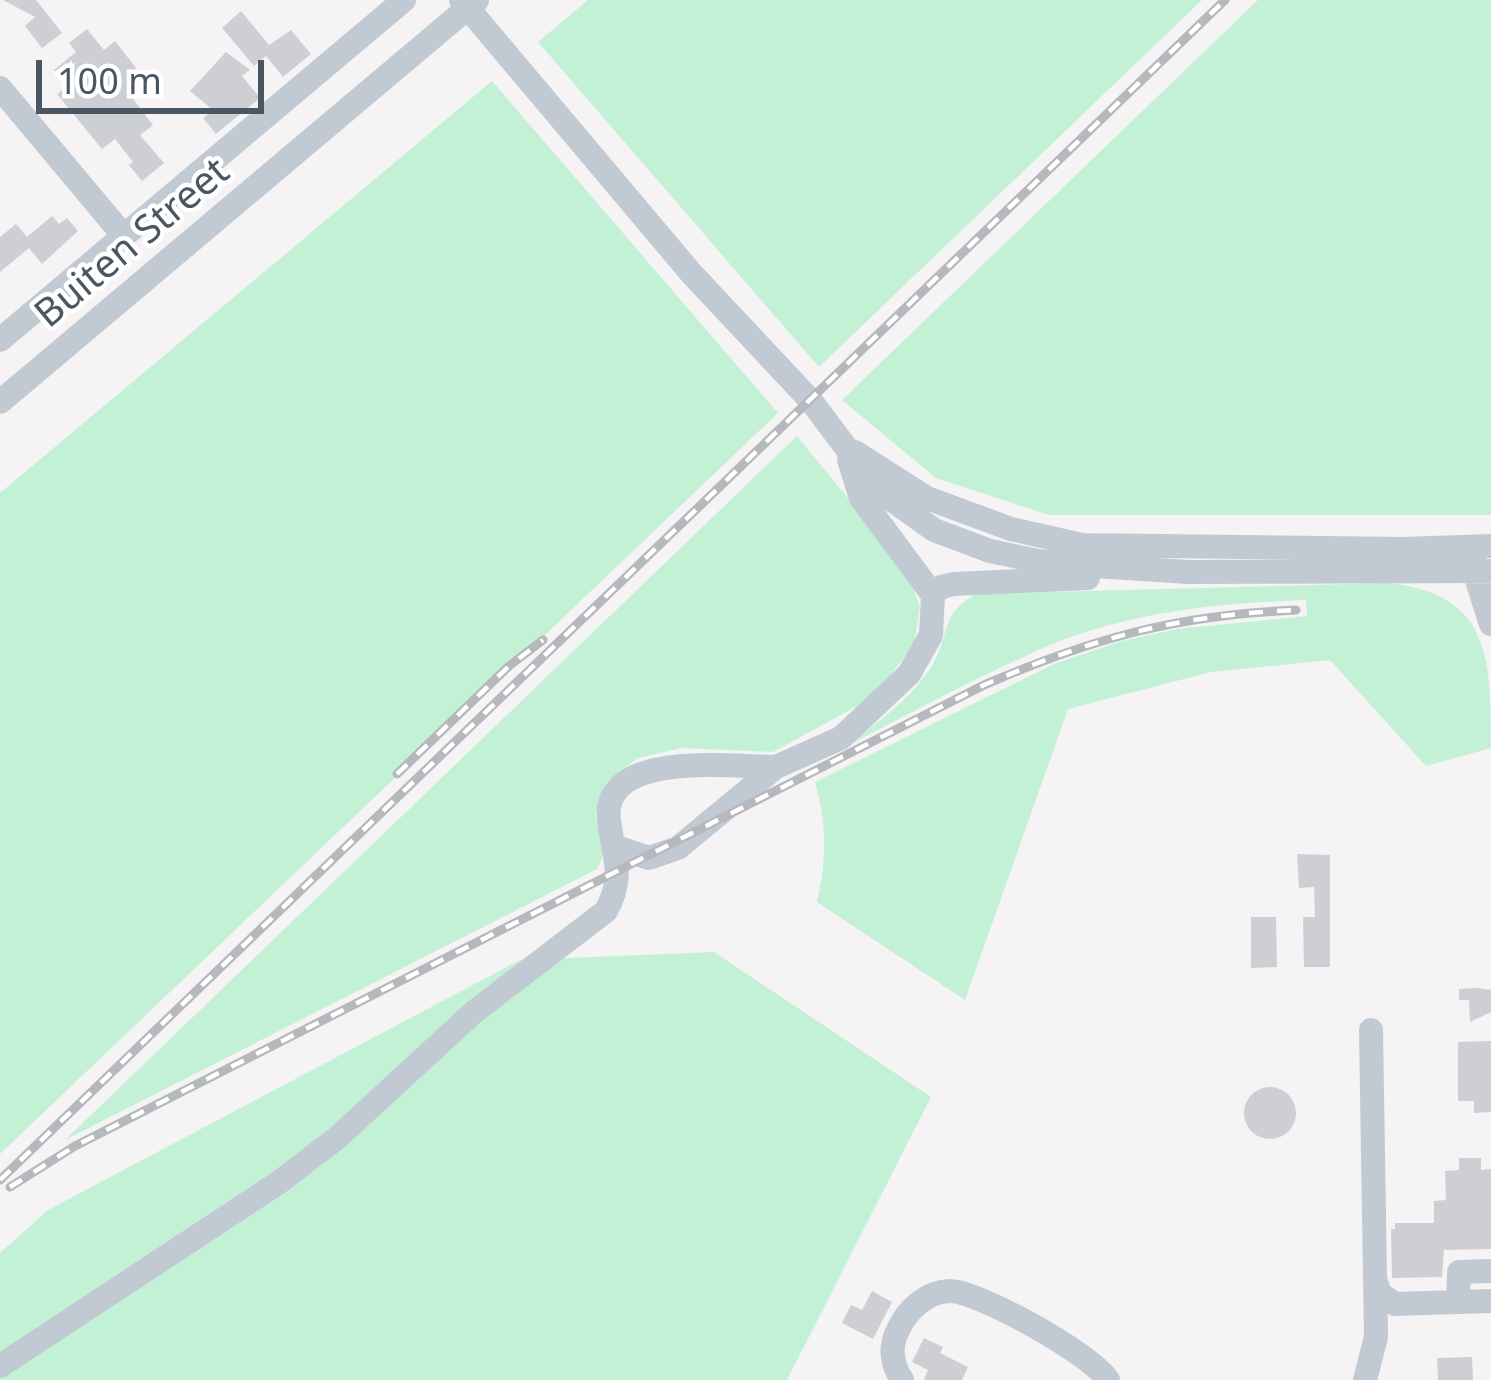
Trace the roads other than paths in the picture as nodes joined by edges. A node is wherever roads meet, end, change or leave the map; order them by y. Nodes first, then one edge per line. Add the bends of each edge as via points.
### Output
1 (404, 0) edge
2 (468, 3) edge
3 (0, 88) edge
4 (123, 235) junction
5 (0, 340) edge
6 (0, 402) edge
7 (848, 448) junction
8 (1482, 558) edge
9 (1288, 570) junction
10 (933, 595) junction
11 (1491, 624) edge
12 (776, 766) junction
13 (616, 847) junction
14 (1371, 1030) dead end
15 (1491, 1271) edge
16 (1374, 1276) junction
17 (1491, 1300) edge
18 (1459, 1302) junction
19 (0, 1366) edge
20 (902, 1380) edge
21 (1108, 1380) edge
22 (1365, 1380) edge

1 - 4 street, Buiten Street
2 - 6 street, Buiten Street
2 - 7 street
3 - 4 street
4 - 5 street, Buiten Street
7 - 8 street via 927,498 1082,545
7 - 9 street via 902,509 990,551 1140,569
7 - 10 street via 861,498
8 - 9 street
8 - 11 street
9 - 10 street via 954,584
10 - 12 street via 931,635 909,674 841,738
12 - 13 street via 677,848 645,858
12 - 13 street via 636,774 608,810
13 - 19 street via 617,891 606,911 474,1012 337,1138
14 - 16 street
15 - 18 street via 1459,1272
16 - 18 street via 1395,1304
16 - 22 street via 1376,1337
17 - 18 street
20 - 21 street via 892,1346 902,1321 917,1303 952,1290 1080,1352

